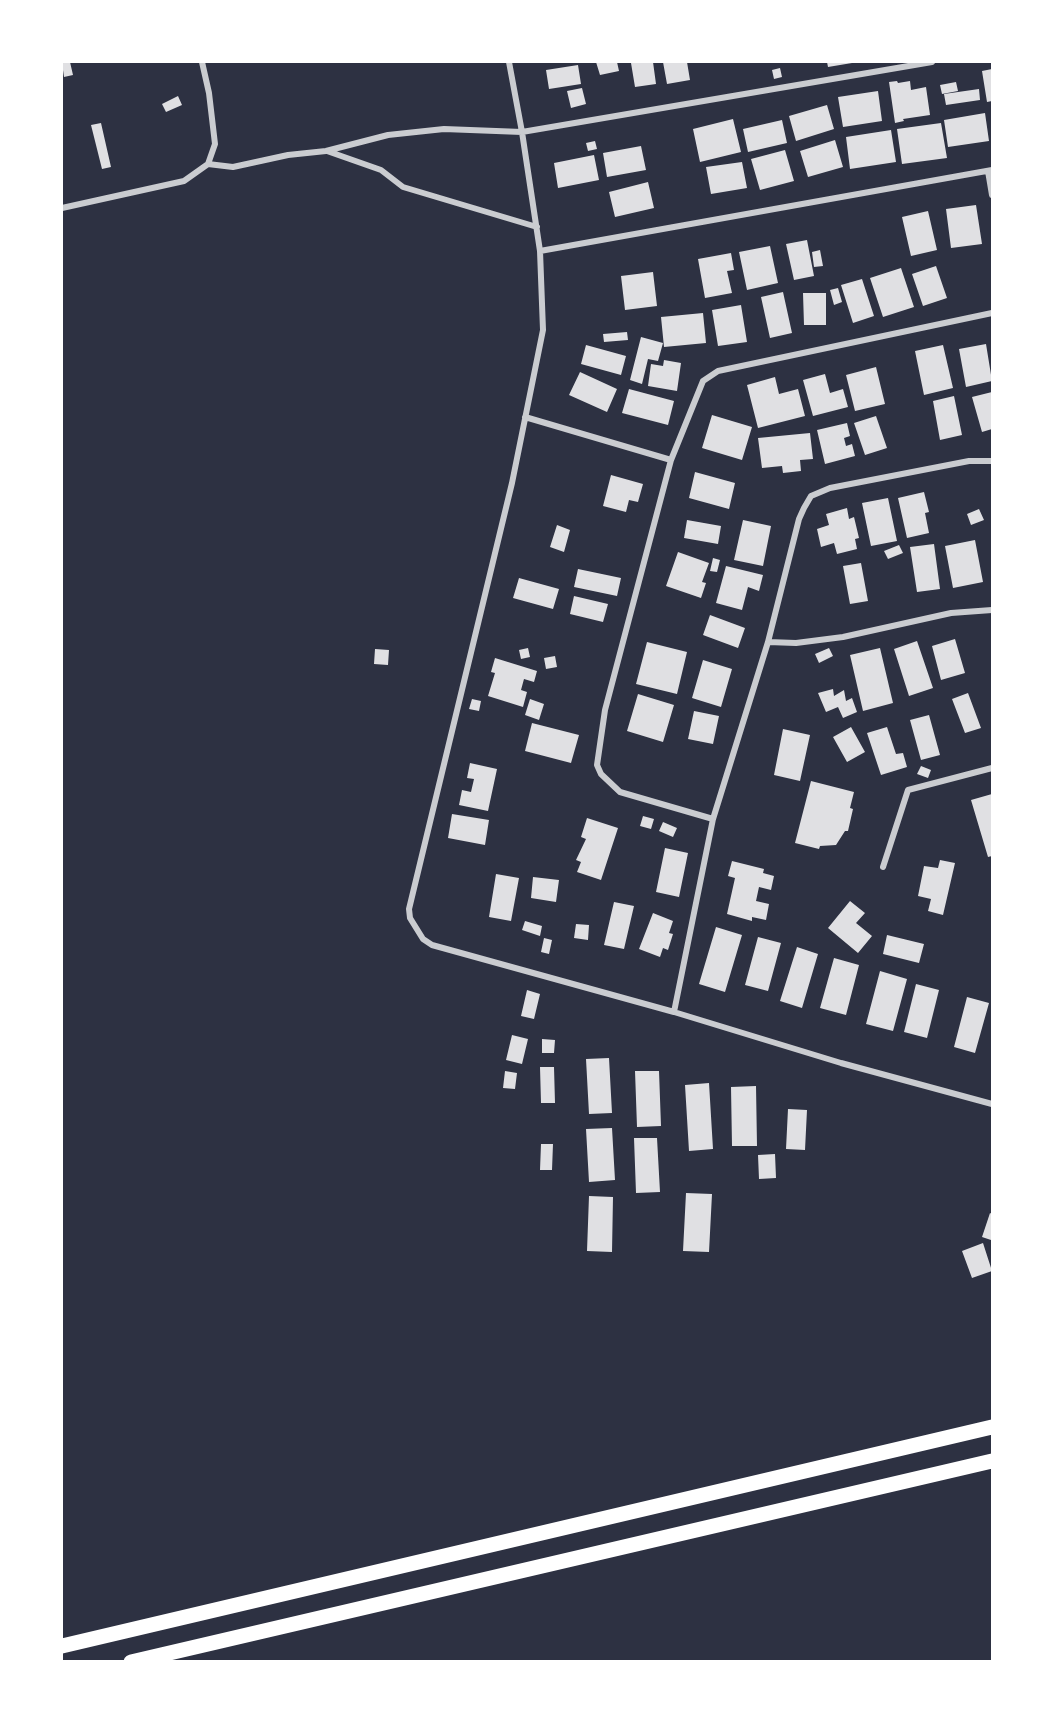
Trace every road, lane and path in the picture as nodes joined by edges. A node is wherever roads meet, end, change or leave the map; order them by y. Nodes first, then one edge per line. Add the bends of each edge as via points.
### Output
1 (202, 62) edge
2 (509, 62) edge
3 (932, 62) edge
4 (522, 132) junction
5 (326, 151) junction
6 (208, 164) junction
7 (990, 171) edge
8 (993, 195) edge
9 (62, 208) edge
10 (537, 227) junction
11 (540, 251) junction
12 (993, 313) edge
13 (525, 417) junction
14 (671, 460) junction
15 (993, 461) edge
16 (993, 610) edge
17 (768, 642) junction
18 (993, 768) edge
19 (713, 819) junction
20 (883, 867) dead end
21 (674, 1012) junction
22 (993, 1104) edge
23 (993, 1427) edge
24 (993, 1461) edge
25 (62, 1646) edge
26 (131, 1662) edge

1 - 6 street via 215,144
2 - 4 street
3 - 4 street
4 - 5 street via 433,130 388,135
4 - 10 street
5 - 6 street via 233,167
5 - 10 street via 381,170 403,187
6 - 9 street via 184,181
7 - 8 street
7 - 11 street
10 - 11 street
11 - 13 street via 543,330
12 - 14 street via 718,371 703,381
13 - 14 street
13 - 21 street via 410,918 423,939 432,945
14 - 19 street via 605,710 597,765 620,792
15 - 17 street via 969,461 811,496 798,519
16 - 17 street via 951,613 843,637
17 - 19 street
18 - 20 street via 908,790
19 - 21 street
21 - 22 street
23 - 25 highway
24 - 26 highway

